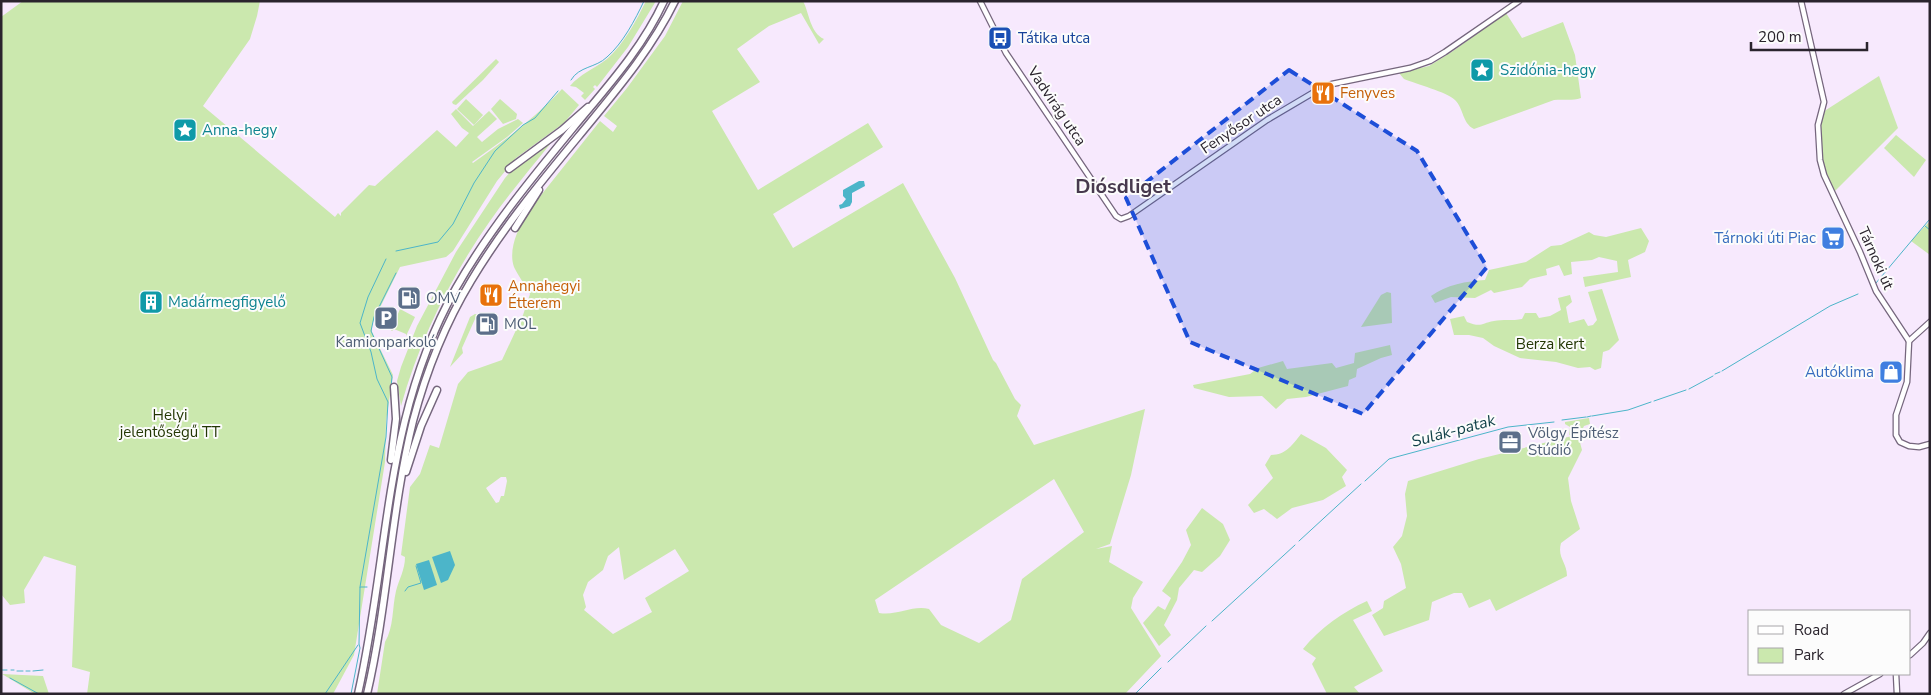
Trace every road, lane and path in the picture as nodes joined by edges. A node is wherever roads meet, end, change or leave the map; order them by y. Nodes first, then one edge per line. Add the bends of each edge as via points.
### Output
1 (664, 1) edge
2 (675, 1) edge
3 (980, 1) edge
4 (1519, 1) edge
5 (1802, 1) edge
6 (594, 103) junction
7 (509, 169) dead end
8 (544, 177) junction
9 (1121, 219) joint
10 (515, 228) dead end
11 (1930, 322) edge
12 (1909, 341) junction
13 (394, 386) dead end
14 (437, 390) dead end
15 (1930, 444) edge
16 (392, 474) junction
17 (400, 490) junction
18 (1929, 635) edge
19 (1911, 653) edge
20 (1878, 675) edge
21 (1896, 675) edge
22 (358, 694) edge
23 (367, 694) edge
24 (1844, 694) edge
25 (1898, 694) edge

1 - 6 highway via 643,40
2 - 8 highway via 656,38 634,69
3 - 9 street, Vadvirág utca via 1006,53
4 - 9 street, Fenyősor utca via 1437,57 1410,68 1332,84 1310,94
5 - 12 street, Tárnoki út via 1824,102 1818,125 1824,175 1876,291
6 - 7 highway
6 - 16 highway via 512,203 477,253 448,304 415,381
8 - 10 highway via 539,191
8 - 17 highway via 470,282 443,336 418,404
11 - 12 street
12 - 15 street via 1907,382 1896,415 1895,431 1900,442 1909,446
13 - 16 highway via 396,419
14 - 17 highway via 418,433
16 - 22 highway
17 - 23 highway
18 - 19 street
20 - 24 street
21 - 25 street

